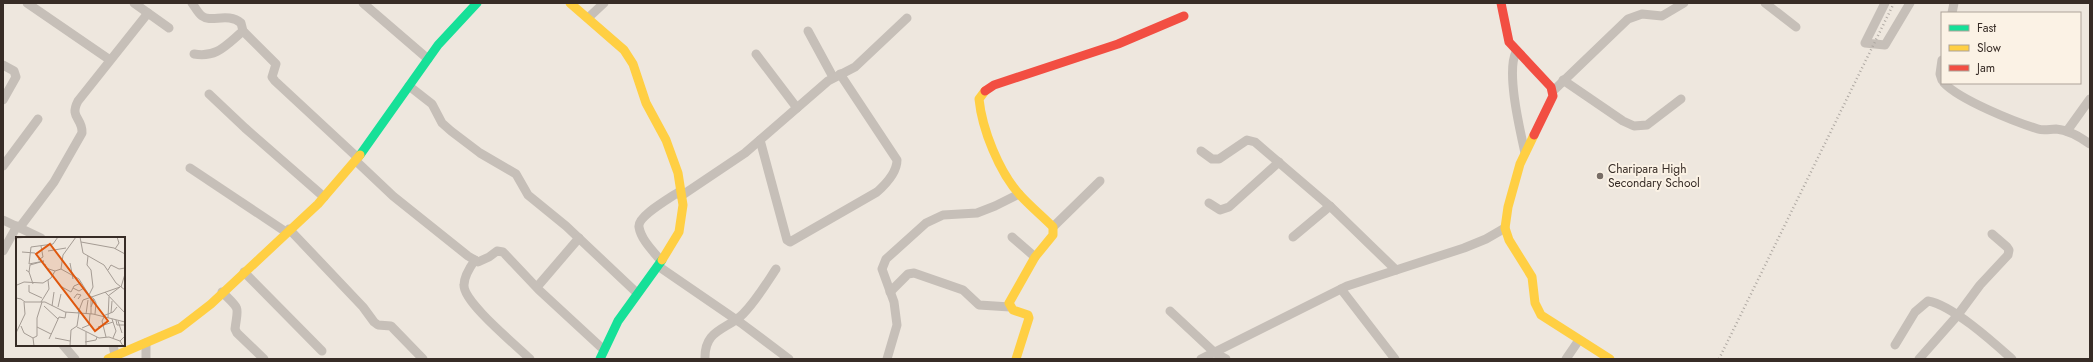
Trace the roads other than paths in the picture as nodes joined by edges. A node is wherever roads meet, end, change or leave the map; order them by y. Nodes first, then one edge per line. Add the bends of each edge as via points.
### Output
1 (27, 3) edge
2 (134, 3) edge
3 (192, 3) edge
4 (363, 3) edge
5 (478, 3) edge
6 (570, 3) edge
7 (604, 3) edge
8 (1501, 3) edge
9 (1684, 3) edge
10 (1765, 3) edge
11 (1885, 3) edge
12 (1910, 3) edge
13 (148, 13) junction
14 (1184, 16) dead end
15 (588, 18) junction
16 (907, 18) dead end
17 (1796, 27) dead end
18 (169, 28) dead end
19 (243, 31) junction
20 (808, 31) dead end
21 (1516, 52) junction
22 (194, 54) dead end
23 (756, 54) dead end
24 (428, 59) junction
25 (110, 60) junction
26 (3, 65) edge
27 (1941, 67) edge
28 (836, 75) junction
29 (1941, 77) edge
30 (1563, 80) junction
31 (1946, 84) edge
32 (409, 86) junction
33 (1553, 90) junction
34 (209, 94) dead end
35 (1681, 99) dead end
36 (2090, 99) edge
37 (3, 100) edge
38 (797, 108) junction
39 (38, 119) dead end
40 (2067, 131) junction
41 (760, 140) junction
42 (2090, 144) edge
43 (1201, 151) dead end
44 (1525, 153) junction
45 (357, 160) junction
46 (1279, 162) junction
47 (3, 166) edge
48 (190, 168) dead end
49 (1100, 181) dead end
50 (681, 193) junction
51 (1019, 194) junction
52 (324, 197) junction
53 (1209, 204) dead end
54 (1330, 206) junction
55 (3, 220) edge
56 (19, 227) junction
57 (1054, 227) junction
58 (1505, 228) junction
59 (288, 231) junction
60 (1992, 234) dead end
61 (39, 237) edge
62 (1012, 237) dead end
63 (1292, 237) dead end
64 (579, 238) junction
65 (3, 251) edge
66 (1035, 257) junction
67 (475, 260) junction
68 (659, 264) junction
69 (776, 269) dead end
70 (1396, 270) junction
71 (244, 272) junction
72 (537, 287) junction
73 (1341, 289) junction
74 (222, 292) junction
75 (890, 292) junction
76 (636, 293) junction
77 (1010, 307) junction
78 (1170, 310) dead end
79 (1957, 316) junction
80 (736, 319) junction
81 (1579, 340) junction
82 (146, 343) junction
83 (1895, 345) dead end
84 (64, 346) edge
85 (113, 346) edge
86 (322, 351) dead end
87 (1215, 353) junction
88 (602, 355) edge
89 (111, 357) edge
90 (75, 359) edge
91 (146, 359) edge
92 (264, 359) edge
93 (423, 359) edge
94 (530, 359) edge
95 (705, 359) edge
96 (789, 359) edge
97 (887, 359) edge
98 (1016, 359) edge
99 (1200, 359) edge
100 (1226, 359) edge
101 (1395, 359) edge
102 (1566, 359) edge
103 (1610, 359) edge
104 (1920, 359) edge
105 (2012, 359) edge

1 - 25 street
2 - 13 street
3 - 19 street via 201,16 237,20 241,23
4 - 24 street
5 - 24 street
6 - 15 street
7 - 15 street
8 - 21 street via 1507,36
9 - 30 street via 1662,16 1642,14 1628,19
10 - 17 street
11 - 12 street via 1865,43 1885,45
13 - 18 street
13 - 25 street
14 - 51 street via 1118,44 994,85 984,92 979,99 980,110 992,146 1002,170
15 - 50 street via 630,56 646,103 666,140 678,173
16 - 28 street via 860,63
19 - 22 street via 216,53
19 - 45 street via 276,64 272,77 275,81
20 - 28 street
21 - 33 street
21 - 44 street via 1513,66 1515,102
23 - 38 street
24 - 32 street
25 - 56 street via 74,109 82,133 54,182
26 - 37 street via 14,71 16,77
27 - 29 street
28 - 38 street
28 - 41 street via 896,160 888,181 877,192 790,242 787,240
30 - 33 street
30 - 35 street via 1634,126 1646,126
31 - 40 street via 1968,98 2032,127
32 - 45 street
32 - 64 street via 432,104 442,123 451,131 480,153 516,174 528,195
33 - 44 street via 1551,102
34 - 52 street
36 - 40 street
38 - 41 street
39 - 47 street
40 - 42 street
41 - 50 street via 745,153
43 - 46 street via 1212,159 1219,159 1247,140 1255,142
44 - 58 street via 1510,196
45 - 52 street
45 - 67 street via 399,200
46 - 53 street via 1229,207 1220,210
46 - 54 street
48 - 59 street
49 - 57 street
50 - 68 street via 683,205 679,232
50 - 68 street via 646,214 639,223 643,238
51 - 57 street
51 - 75 street via 977,213 943,215 926,223 886,259 882,269
52 - 59 street
54 - 63 street
54 - 70 street
55 - 56 street
56 - 61 street
56 - 65 street
57 - 66 street via 1053,235
58 - 70 street via 1464,248
58 - 81 street via 1509,240 1532,277 1537,309 1552,324
59 - 71 street
59 - 93 street via 363,307 374,322 378,325 391,326
60 - 79 street via 2007,247 2008,255 1980,285
62 - 66 street
64 - 72 street
64 - 76 street
66 - 77 street via 1011,297
67 - 72 street via 481,261 500,250
67 - 94 street via 465,278 465,294 479,311
68 - 76 street
68 - 80 street
69 - 80 street via 742,315
70 - 73 street
71 - 74 street
71 - 86 street
72 - 88 street
73 - 87 street
73 - 101 street
74 - 82 street via 180,328
74 - 92 street via 238,311 235,329 237,333
75 - 77 street via 908,274 914,273 963,290 979,305
75 - 97 street via 897,325
76 - 88 street via 618,321
77 - 98 street via 1028,315 1029,318
78 - 87 street
79 - 83 street via 1940,304 1928,301 1916,312
79 - 104 street
79 - 105 street
80 - 95 street via 717,330 704,348
80 - 96 street
81 - 102 street
81 - 103 street
82 - 89 street
82 - 91 street
84 - 90 street
85 - 89 street
87 - 99 street
87 - 100 street

